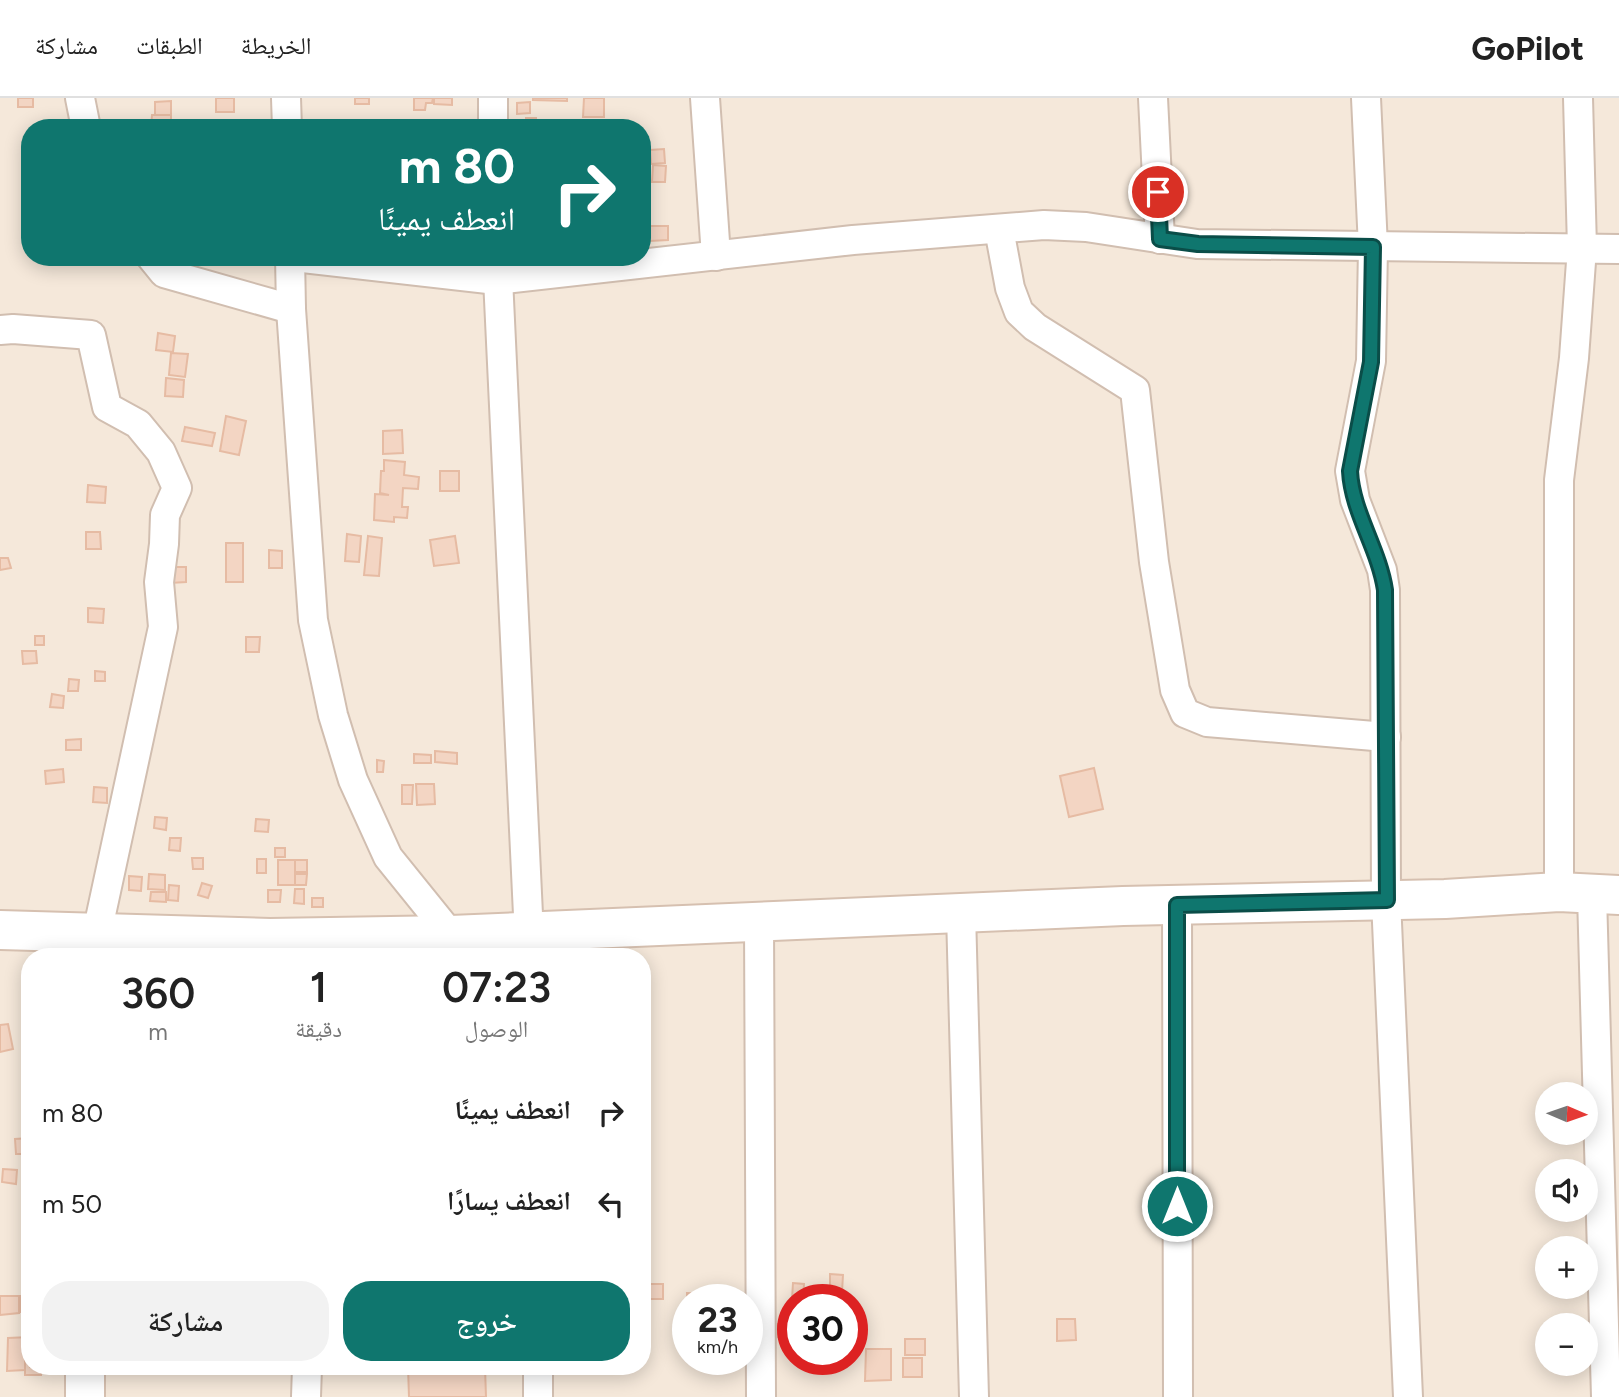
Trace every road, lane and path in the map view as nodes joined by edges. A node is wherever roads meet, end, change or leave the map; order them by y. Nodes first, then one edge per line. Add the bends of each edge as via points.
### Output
1 (80, 98) edge
2 (286, 98) edge
3 (492, 98) edge
4 (705, 98) edge
5 (1153, 98) edge
6 (1366, 98) edge
7 (1578, 98) edge
8 (84, 119) edge
9 (287, 119) edge
10 (493, 119) edge
11 (999, 229) junction
12 (1160, 239) junction
13 (1373, 247) junction
14 (1582, 248) junction
15 (1619, 250) edge
16 (716, 256) junction
17 (651, 260) edge
18 (158, 266) edge
19 (292, 266) edge
20 (460, 266) edge
21 (534, 266) edge
22 (497, 268) edge
23 (291, 309) junction
24 (0, 330) edge
25 (1386, 737) junction
26 (1590, 894) edge
27 (1387, 900) junction
28 (1177, 905) junction
29 (961, 914) junction
30 (759, 922) junction
31 (0, 930) edge
32 (451, 935) junction
33 (85, 941) edge
34 (530, 944) edge
35 (309, 947) edge
36 (85, 1375) edge
37 (307, 1375) edge
38 (538, 1375) edge
39 (85, 1397) edge
40 (306, 1397) edge
41 (538, 1397) edge
42 (761, 1397) edge
43 (974, 1397) edge
44 (1178, 1397) edge
45 (1408, 1397) edge
46 (1606, 1397) edge

1 - 8 street
2 - 9 street
3 - 10 street
4 - 16 street
5 - 12 street
6 - 13 street
7 - 14 street
11 - 12 street via 1086,227
11 - 16 street
11 - 25 street via 1019,312 1035,327 1135,390 1154,562 1175,690 1185,713 1207,722
12 - 13 street via 1198,244
13 - 14 street
13 - 25 street via 1371,362 1350,471 1385,590
14 - 15 street
14 - 26 street via 1559,480
16 - 17 street
18 - 23 street via 164,273
19 - 23 street
20 - 22 street
21 - 22 street
22 - 34 street
23 - 32 street via 313,620 333,715 353,780 388,857
24 - 33 street via 91,335 107,407 138,424 161,452 177,488 164,515 159,582 163,628
25 - 27 street
26 - 27 main road
26 - 46 street
27 - 28 main road
27 - 45 street
28 - 29 main road
28 - 44 street
29 - 30 main road
29 - 43 street
30 - 34 main road
30 - 42 street
31 - 33 main road
32 - 34 main road
32 - 35 main road
33 - 35 main road
36 - 39 main road
37 - 40 street
38 - 41 street

